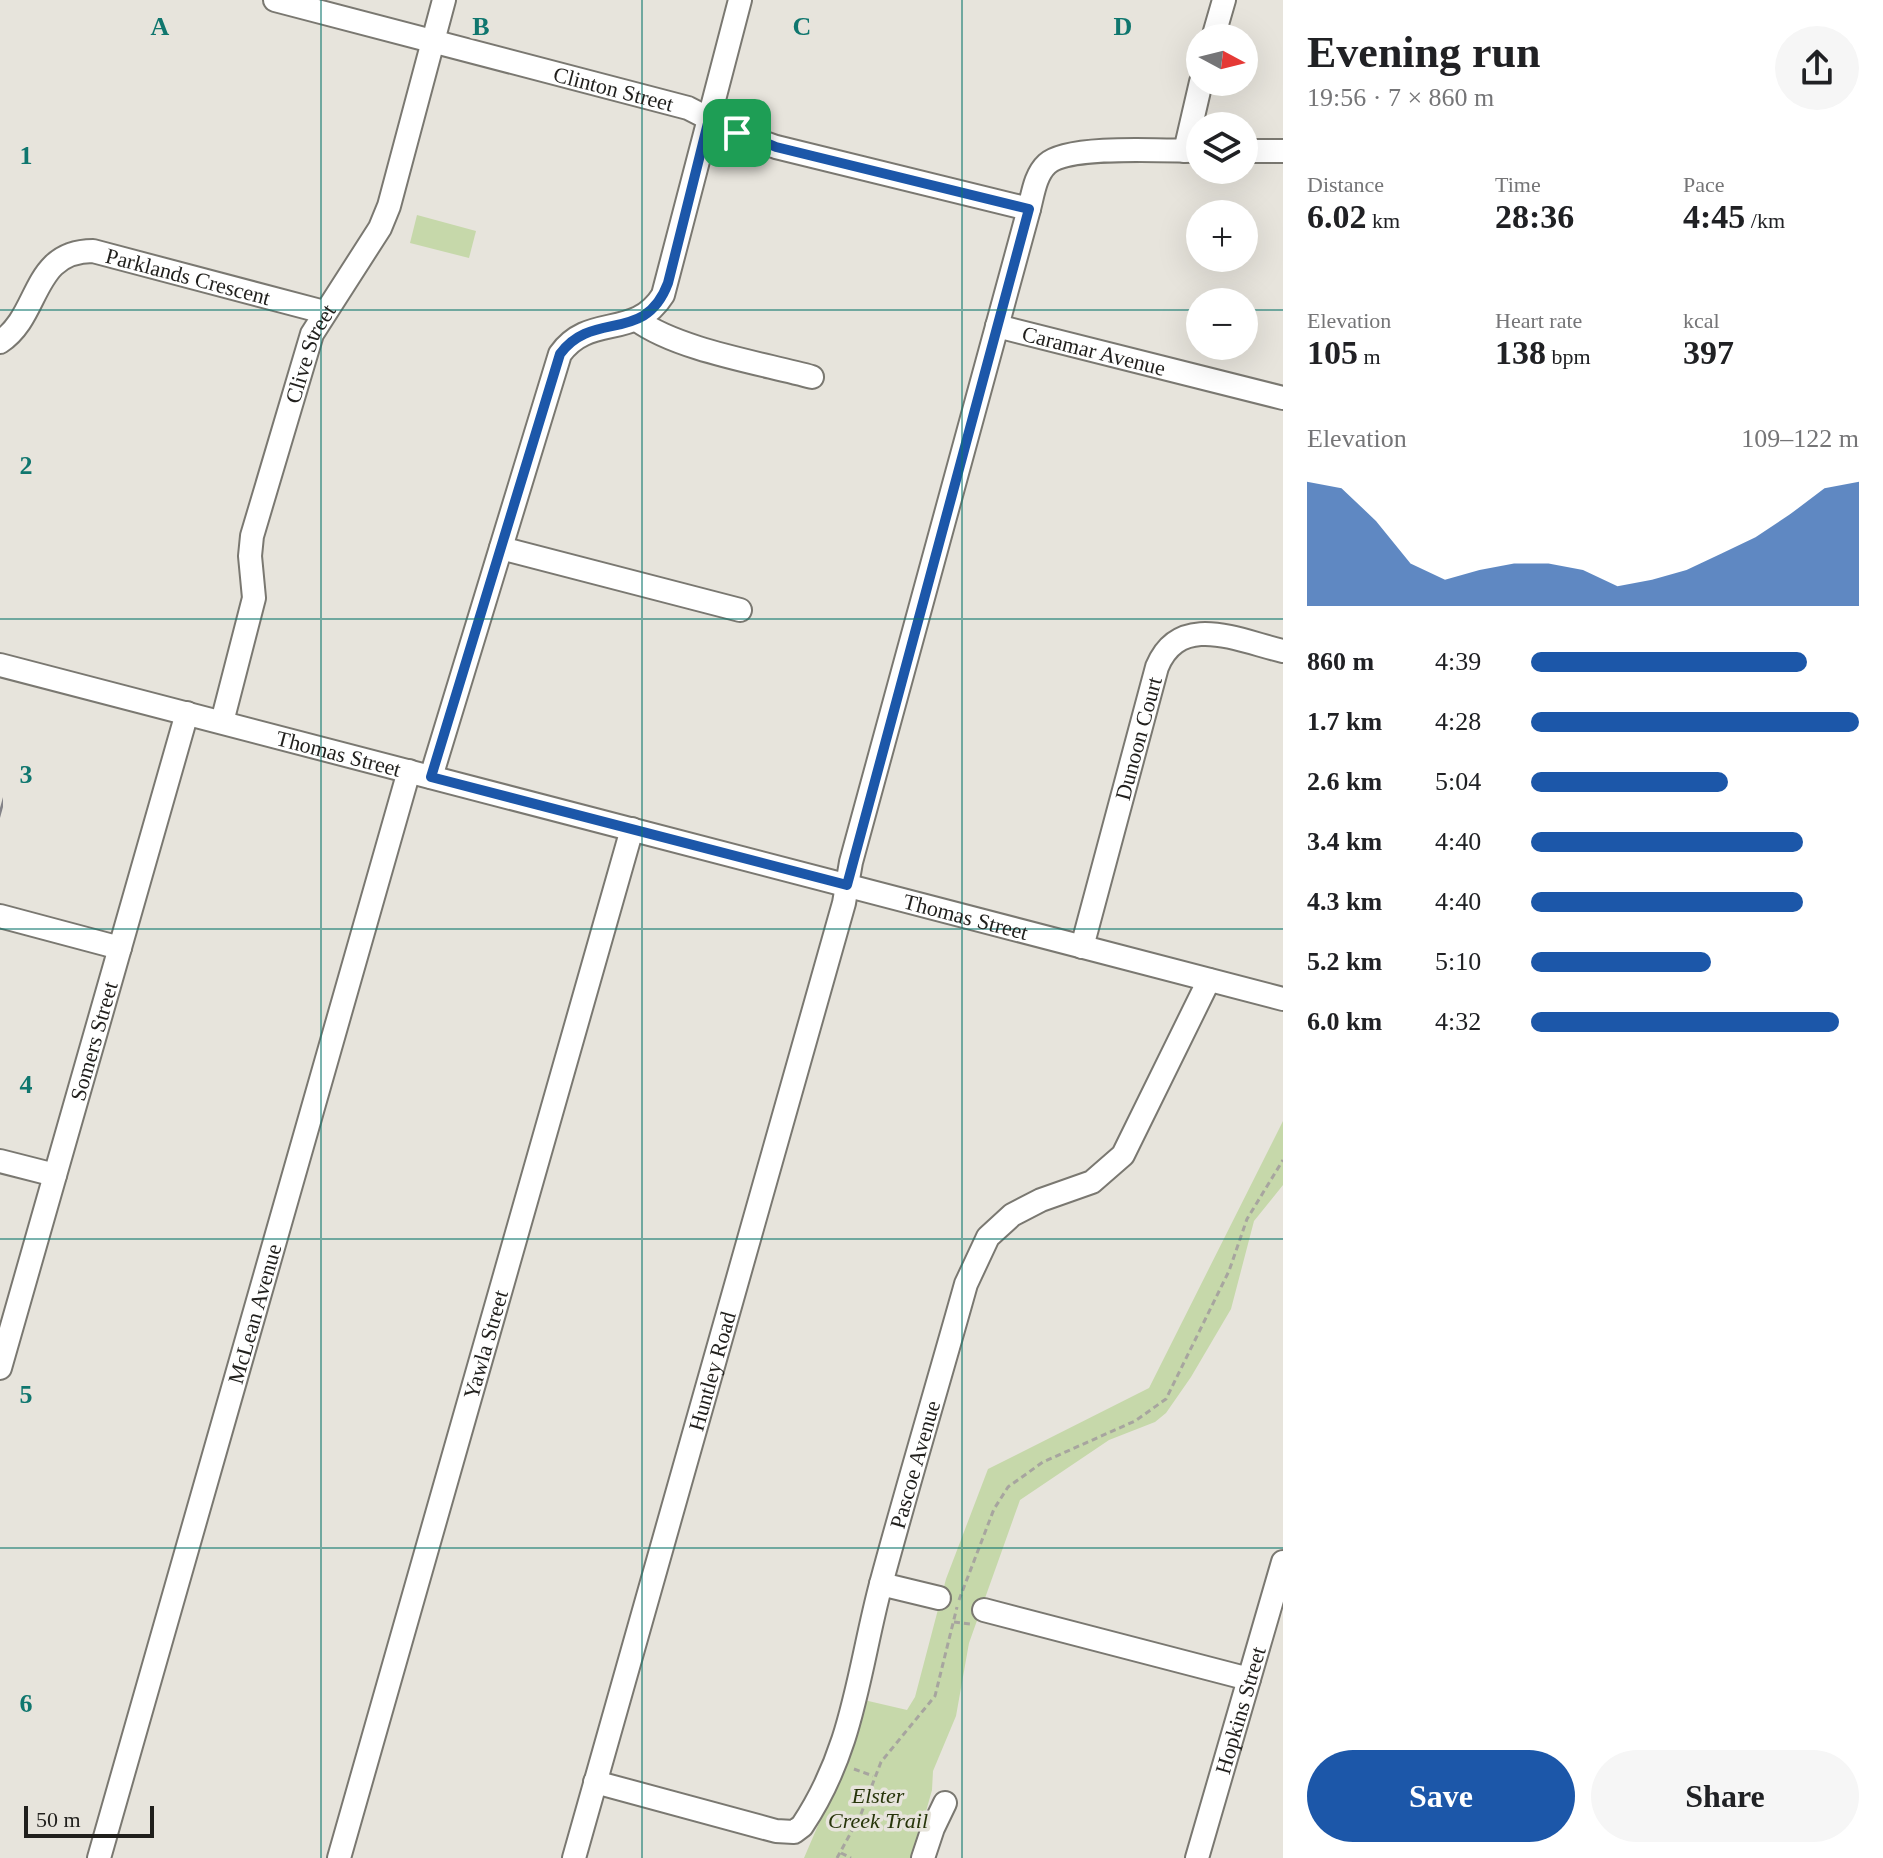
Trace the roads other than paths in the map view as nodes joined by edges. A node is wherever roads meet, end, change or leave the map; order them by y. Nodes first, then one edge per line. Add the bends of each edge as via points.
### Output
1 (276, 0) edge
2 (444, 0) edge
3 (740, 0) edge
4 (1224, 0) edge
5 (1217, 24) edge
6 (433, 41) junction
7 (709, 119) junction
8 (1186, 151) edge
9 (1258, 151) edge
10 (1283, 151) edge
11 (1029, 209) junction
12 (324, 312) junction
13 (637, 320) junction
14 (997, 326) junction
15 (0, 342) edge
16 (812, 377) dead end
17 (1283, 398) edge
18 (501, 548) junction
19 (740, 610) dead end
20 (1283, 651) edge
21 (0, 665) edge
22 (187, 713) junction
23 (222, 722) junction
24 (420, 774) junction
25 (632, 829) junction
26 (847, 885) junction
27 (0, 916) edge
28 (1082, 947) junction
29 (120, 948) junction
30 (1209, 980) junction
31 (1283, 999) edge
32 (0, 1161) edge
33 (55, 1175) junction
34 (0, 1368) edge
35 (1283, 1562) edge
36 (881, 1584) junction
37 (939, 1598) dead end
38 (984, 1610) dead end
39 (1249, 1679) junction
40 (595, 1782) junction
41 (945, 1803) dead end
42 (99, 1858) edge
43 (339, 1858) edge
44 (574, 1858) edge
45 (923, 1858) edge
46 (1197, 1858) edge

1 - 6 street, Clinton Street
2 - 6 street, Clive Street
3 - 7 street
4 - 5 street
6 - 7 street, Clinton Street via 688,108
6 - 12 street, Clive Street via 384,219
7 - 11 street, Clinton Street via 776,147
7 - 13 street via 668,283 657,306
8 - 11 street via 1059,156 1040,173
9 - 10 street
11 - 14 street, Huntley Road
12 - 15 street, Parklands Crescent via 83,251 51,267 17,328
12 - 23 street, Clive Street via 312,334 252,536 254,598
13 - 16 street via 676,341
13 - 18 street, McLean Avenue via 591,330 560,354
14 - 17 street, Caramar Avenue
14 - 26 street, Huntley Road
18 - 19 street
18 - 24 street, McLean Avenue
20 - 28 street, Dunoon Court via 1200,633 1181,637 1166,650 1157,667
21 - 22 street, Thomas Street
22 - 23 street, Thomas Street
22 - 29 street, Somers Street
23 - 24 street, Thomas Street
24 - 25 street, Thomas Street
24 - 42 street, McLean Avenue
25 - 26 street, Thomas Street
25 - 43 street, Yawla Street
26 - 28 street, Thomas Street
26 - 40 street, Huntley Road
27 - 29 street
28 - 30 street, Thomas Street
29 - 33 street, Somers Street
30 - 31 street, Thomas Street
30 - 36 street, Pascoe Avenue via 1123,1155 1092,1182 1012,1215 979,1253
32 - 33 street
33 - 34 street, Somers Street
35 - 39 street, Hopkins Street
36 - 37 street
36 - 40 street, Pascoe Avenue via 842,1748 798,1830 776,1831
38 - 39 street
39 - 46 street, Hopkins Street
40 - 44 street, Huntley Road
41 - 45 street

